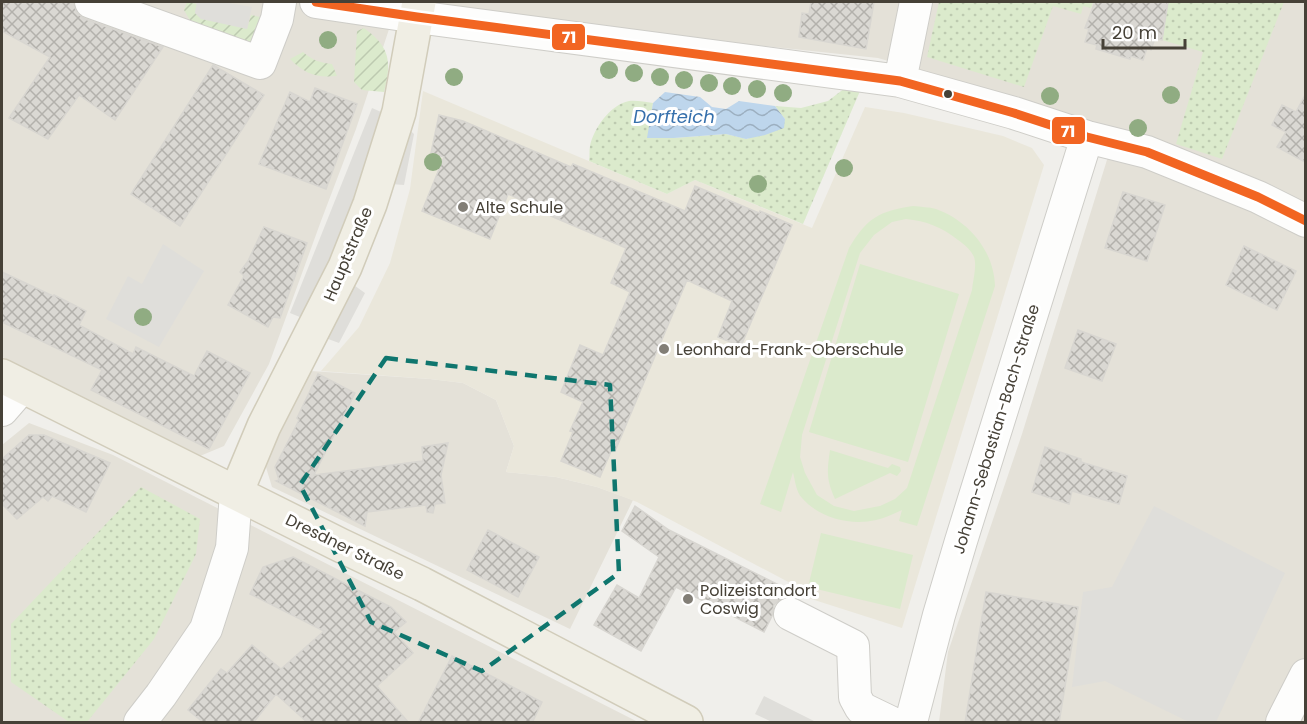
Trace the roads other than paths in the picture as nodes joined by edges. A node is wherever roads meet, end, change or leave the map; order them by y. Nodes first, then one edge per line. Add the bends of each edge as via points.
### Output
1 (91, 2) edge
2 (280, 2) edge
3 (315, 2) edge
4 (916, 2) edge
5 (418, 9) edge
6 (900, 81) junction
7 (1087, 137) junction
8 (1305, 221) edge
9 (8, 391) edge
10 (236, 493) junction
11 (790, 614) dead end
12 (1305, 675) edge
13 (140, 723) edge
14 (686, 723) edge
15 (890, 723) edge
16 (911, 723) edge
17 (1282, 723) edge

1 - 2 street via 260,63
3 - 5 street
4 - 6 street
5 - 6 street
5 - 10 main road, Hauptstraße via 399,112 370,204 345,267 264,426
6 - 7 street
7 - 8 street via 1147,152 1258,197
7 - 16 street, Johann-Sebastian-Bach-Straße via 939,615
9 - 10 main road, Dresdner Straße
10 - 13 street via 232,548 206,629
10 - 14 main road, Dresdner Straße via 422,584
11 - 15 street via 853,646 855,697 861,708
12 - 17 street

